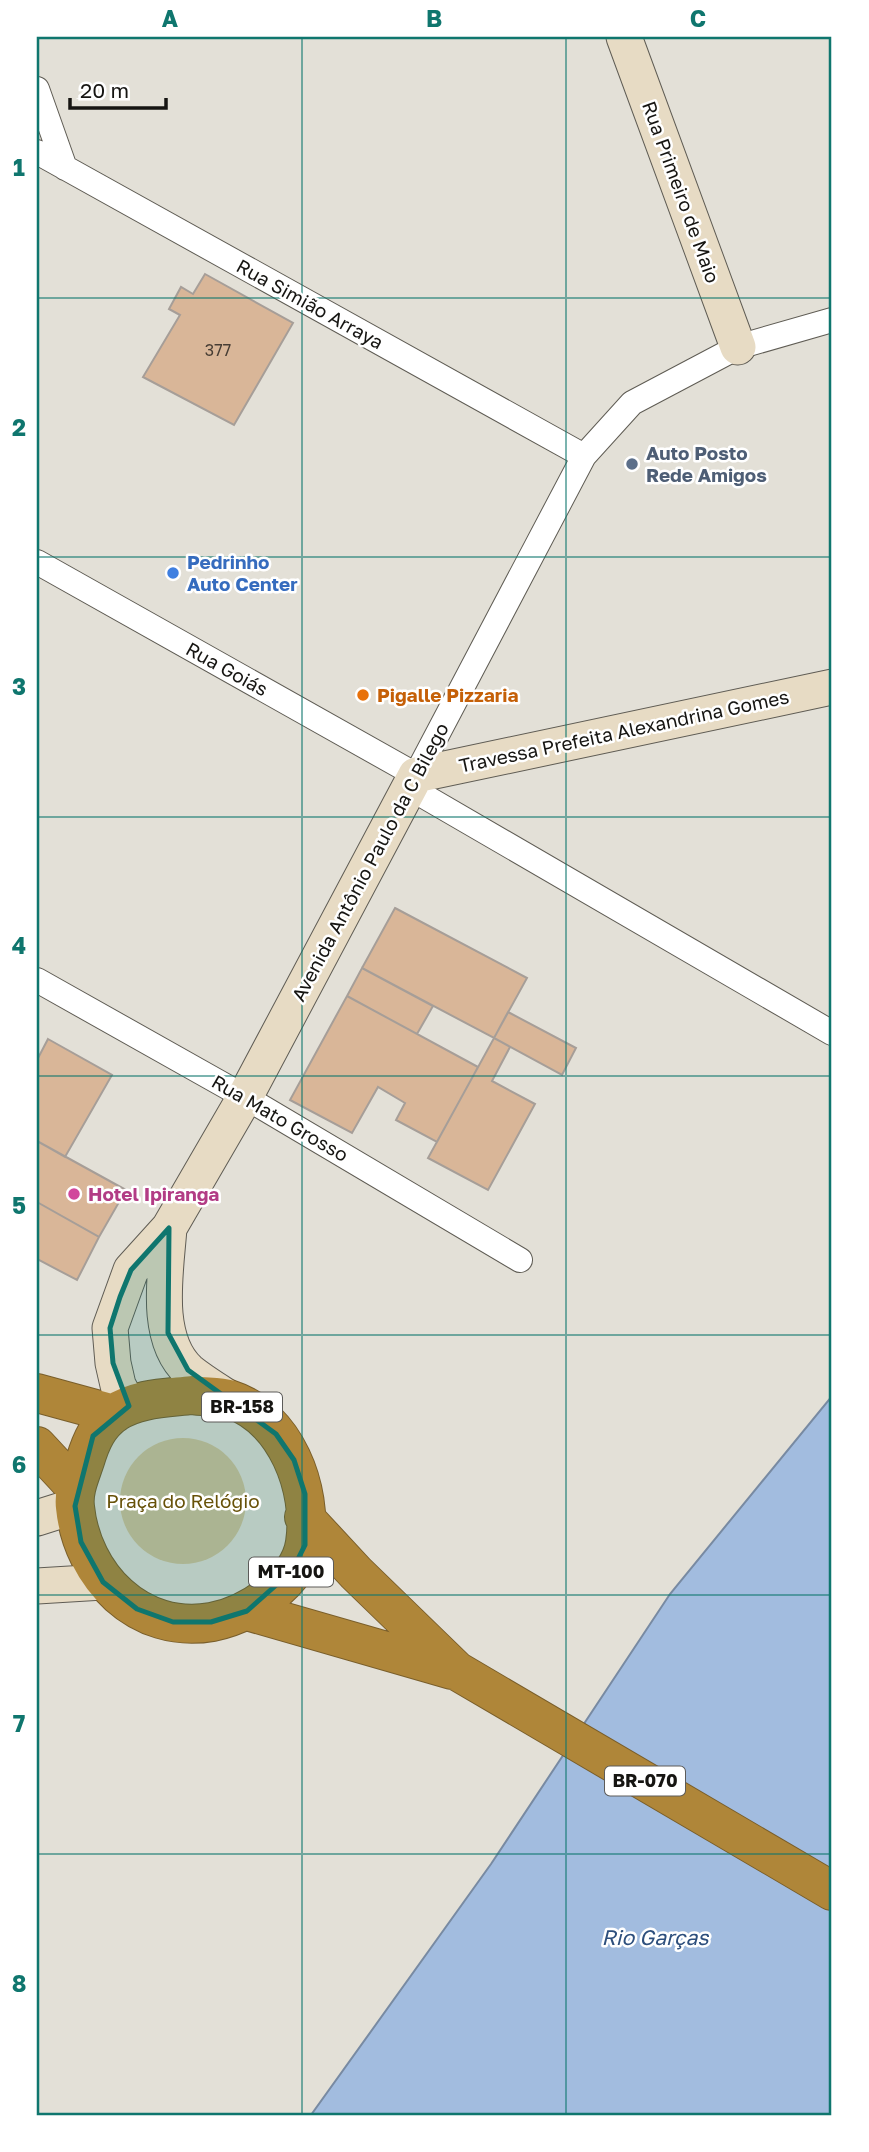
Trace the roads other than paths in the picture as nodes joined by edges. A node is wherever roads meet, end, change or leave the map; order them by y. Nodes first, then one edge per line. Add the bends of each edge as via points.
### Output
1 (624, 37) edge
2 (37, 89) edge
3 (37, 152) edge
4 (65, 168) junction
5 (832, 320) edge
6 (738, 347) junction
7 (584, 456) junction
8 (37, 562) edge
9 (832, 687) edge
10 (413, 782) junction
11 (37, 980) edge
12 (832, 1033) edge
13 (245, 1097) junction
14 (169, 1227) junction
15 (520, 1260) dead end
16 (37, 1393) edge
17 (230, 1399) junction
18 (122, 1410) junction
19 (37, 1446) edge
20 (75, 1497) junction
21 (304, 1517) junction
22 (37, 1518) edge
23 (103, 1582) junction
24 (37, 1586) edge
25 (247, 1611) junction
26 (457, 1671) junction
27 (832, 1891) edge

1 - 6 main road, Rua Primeiro de Maio
2 - 4 street
3 - 4 street, Rua Simião Arraya
4 - 7 street, Rua Simião Arraya
5 - 6 street, Avenida Antônio Paulo da C Bilego
6 - 7 street, Avenida Antônio Paulo da C Bilego via 632,403
7 - 10 street, Avenida Antônio Paulo da C Bilego
8 - 10 street, Rua Goiás
9 - 10 main road, Travessa Prefeita Alexandrina Gomes
10 - 12 street, Rua Goiás
10 - 13 main road, Avenida Antônio Paulo da C Bilego
11 - 13 street, Rua Mato Grosso
13 - 14 main road, Avenida Antônio Paulo da C Bilego
13 - 15 street, Rua Mato Grosso
14 - 17 main road via 165,1279 167,1333 173,1350 188,1370
14 - 18 main road via 131,1270 110,1328
16 - 18 highway, BR-158
17 - 18 highway, BR-158 via 192,1395
17 - 21 highway, BR-158 via 257,1415 294,1460 305,1494
18 - 20 highway via 93,1436
19 - 20 highway
20 - 22 main road
20 - 23 highway via 81,1542
21 - 25 highway, MT-100 via 305,1545 292,1571 272,1594
21 - 26 highway, BR-070
23 - 24 main road
23 - 25 highway via 137,1609 173,1622 211,1622
25 - 26 highway, BR-070
26 - 27 highway, BR-070

